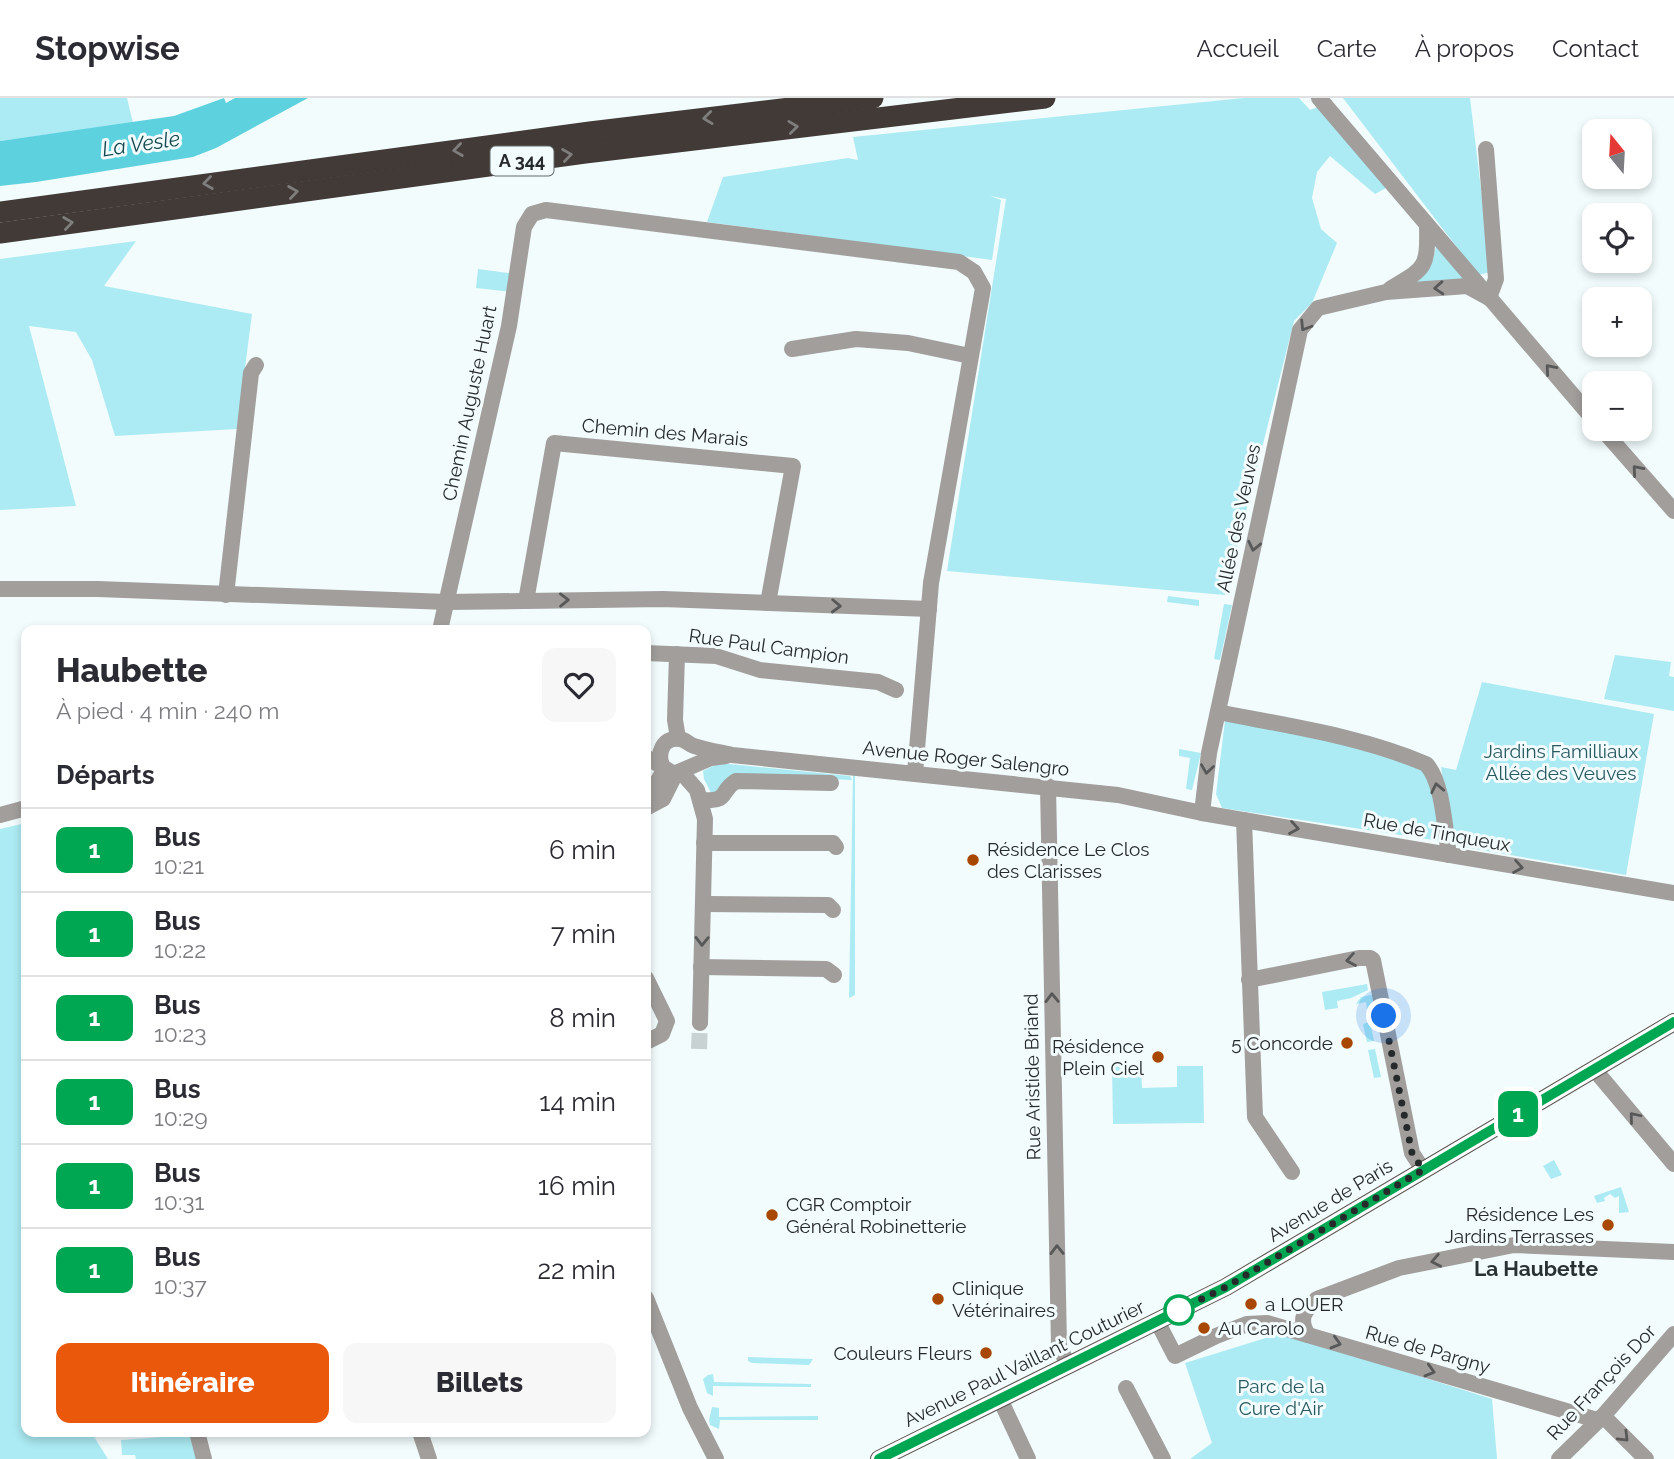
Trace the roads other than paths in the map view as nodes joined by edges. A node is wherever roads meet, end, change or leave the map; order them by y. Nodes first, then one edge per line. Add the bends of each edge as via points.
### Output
1 (873, 98) edge
2 (1045, 98) edge
3 (1321, 100) edge
4 (1486, 149) dead end
5 (0, 212) edge
6 (1427, 226) junction
7 (0, 233) edge
8 (1386, 292) junction
9 (1489, 299) junction
10 (792, 349) dead end
11 (970, 356) junction
12 (256, 365) dead end
13 (1582, 406) edge
14 (1613, 441) edge
15 (1674, 511) edge
16 (0, 589) edge
17 (226, 595) junction
18 (526, 601) junction
19 (447, 602) junction
20 (768, 603) junction
21 (929, 609) junction
22 (441, 625) edge
23 (651, 653) edge
24 (677, 654) junction
25 (897, 690) dead end
26 (1218, 712) junction
27 (679, 741) junction
28 (651, 744) edge
29 (732, 755) junction
30 (651, 759) edge
31 (675, 769) junction
32 (915, 773) junction
33 (831, 783) dead end
34 (1048, 786) junction
35 (651, 790) edge
36 (700, 800) junction
37 (651, 805) edge
38 (21, 809) edge
39 (1198, 812) junction
40 (0, 815) edge
41 (1244, 820) junction
42 (704, 842) junction
43 (836, 847) dead end
44 (1449, 855) junction
45 (1674, 893) edge
46 (703, 904) junction
47 (834, 910) dead end
48 (701, 967) junction
49 (834, 975) dead end
50 (1249, 980) junction
51 (651, 988) edge
52 (1674, 1022) edge
53 (700, 1023) tunnel mouth
54 (651, 1040) edge
55 (1594, 1069) junction
56 (1674, 1164) edge
57 (1423, 1170) junction
58 (1292, 1172) dead end
59 (1674, 1252) edge
60 (1226, 1287) joint
61 (651, 1310) edge
62 (1157, 1321) junction
63 (1674, 1334) edge
64 (1308, 1335) junction
65 (1068, 1366) junction
66 (1126, 1388) dead end
67 (1000, 1399) junction
68 (1600, 1418) junction
69 (198, 1437) edge
70 (422, 1437) edge
71 (204, 1459) edge
72 (429, 1459) edge
73 (716, 1459) edge
74 (879, 1459) edge
75 (1028, 1459) edge
76 (1163, 1459) edge
77 (1559, 1459) edge
78 (1646, 1459) edge

1 -> 5 highway, A 344
7 -> 2 highway, A 344 via 585,153
3 - 6 street
4 - 9 street via 1496,279
6 - 8 street via 1428,255 1418,272
6 - 9 street
9 -> 8 street via 1467,286
8 -> 26 street, Allée des Veuves via 1318,308 1300,330
13 -> 9 street
10 - 11 street via 856,339 908,343
11 - 19 street, Chemin Auguste Huart via 983,288 975,272 959,262 546,210 532,214 524,227 509,327
11 - 21 street
12 - 17 street via 251,373
15 -> 14 street
16 - 17 street
17 - 19 street
18 - 19 street
18 -> 20 street
18 - 20 street, Chemin des Marais via 554,443 793,466
19 - 22 street, Chemin Auguste Huart
20 -> 21 street
21 - 32 street
23 - 24 street, Rue Paul Campion
24 - 25 street, Rue Paul Campion via 716,656 760,670 878,682
24 - 27 street, Rue Paul Campion via 675,720
26 -> 39 street, Allée des Veuves
44 -> 26 street via 1437,782 1426,764 1348,738
27 - 28 street, Avenue Roger Salengro
27 - 29 street, Avenue Roger Salengro
27 - 31 street via 694,756
27 - 31 street via 661,748 659,754
29 - 31 street, Avenue Roger Salengro
29 - 32 street, Avenue Roger Salengro
30 - 31 street
31 - 35 street
31 - 36 street via 697,790
31 - 37 street via 663,799
32 - 34 street, Avenue Roger Salengro
33 - 36 street via 736,781 722,799
34 - 39 street, Avenue Roger Salengro
65 -> 34 street, Rue Aristide Briand via 1059,1346
36 - 42 street
38 - 40 street
39 - 41 street, Rue de Tinqueux
41 -> 44 street, Rue de Tinqueux
41 - 50 street
42 - 43 street via 833,843
42 - 46 street
44 -> 45 street, Rue de Tinqueux
46 - 47 street via 828,905
46 -> 48 street
48 - 49 street via 826,969
48 - 53 street
57 -> 50 street via 1412,1153 1373,960 1359,958
50 - 58 street via 1255,1117
51 - 54 street via 667,1021 662,1034
52 - 55 main road, Avenue de Paris
56 -> 55 street
55 - 57 main road, Avenue de Paris
57 - 60 main road, Avenue de Paris
59 -> 64 street via 1514,1245 1399,1268 1317,1299 1302,1317
60 - 62 main road, Avenue Paul Vaillant Couturier
61 - 73 street
62 - 64 street, Rue de Pargny via 1175,1356 1247,1324 1267,1323
62 - 65 main road, Avenue Paul Vaillant Couturier
63 - 68 street, Rue François Dor
64 -> 68 street, Rue de Pargny
65 - 67 main road, Avenue Paul Vaillant Couturier
66 - 76 street
67 - 74 main road, Avenue Paul Vaillant Couturier
67 - 75 street
68 - 77 street, Rue François Dor
68 -> 78 street, Rue de Pargny
69 - 71 street
70 - 72 street

